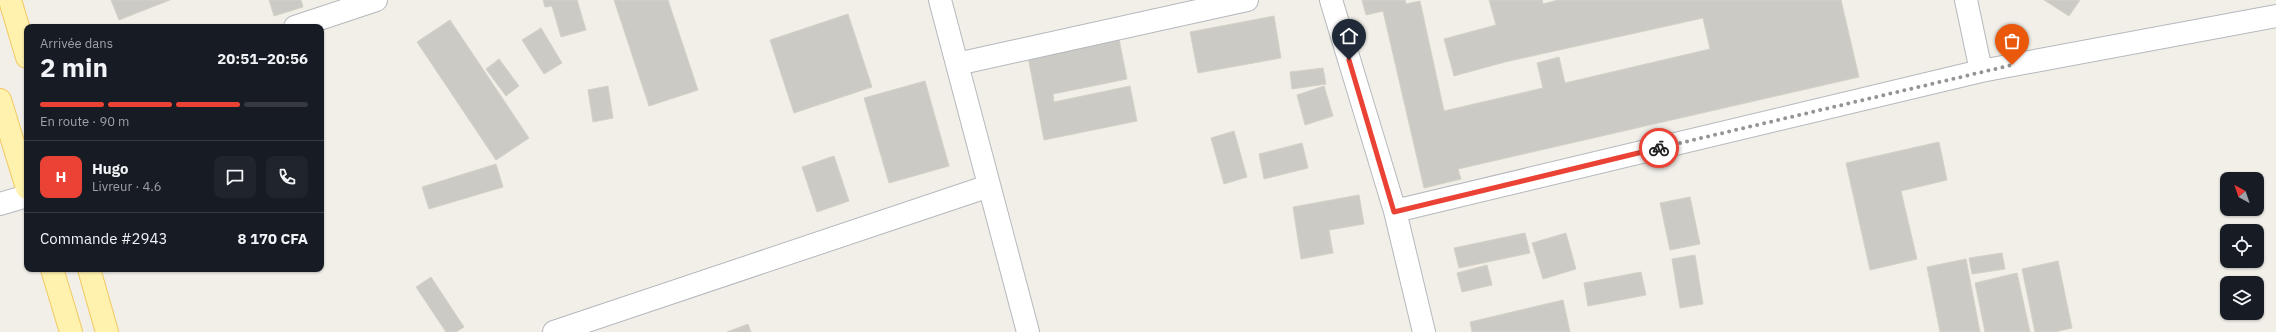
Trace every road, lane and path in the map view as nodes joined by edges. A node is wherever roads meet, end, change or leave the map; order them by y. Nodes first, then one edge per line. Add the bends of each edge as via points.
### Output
1 (10, 0) edge
2 (376, 0) edge
3 (940, 0) edge
4 (1247, 0) edge
5 (1331, 0) edge
6 (1966, 0) edge
7 (2276, 16) edge
8 (304, 24) edge
9 (24, 47) edge
10 (957, 64) junction
11 (1981, 71) junction
12 (0, 101) edge
13 (24, 178) edge
14 (989, 186) junction
15 (24, 197) edge
16 (0, 204) edge
17 (1394, 212) junction
18 (53, 272) edge
19 (90, 272) edge
20 (71, 332) edge
21 (106, 332) edge
22 (554, 332) edge
23 (1028, 332) edge
24 (1424, 332) edge

1 - 9 main road
2 - 8 street
3 - 10 street
4 - 10 street
5 - 17 street
6 - 11 street
7 - 11 street
10 - 14 street
11 - 17 street
12 - 13 main road
14 - 22 street
14 - 23 street
15 - 16 street
17 - 24 street
18 - 20 main road
19 - 21 main road

